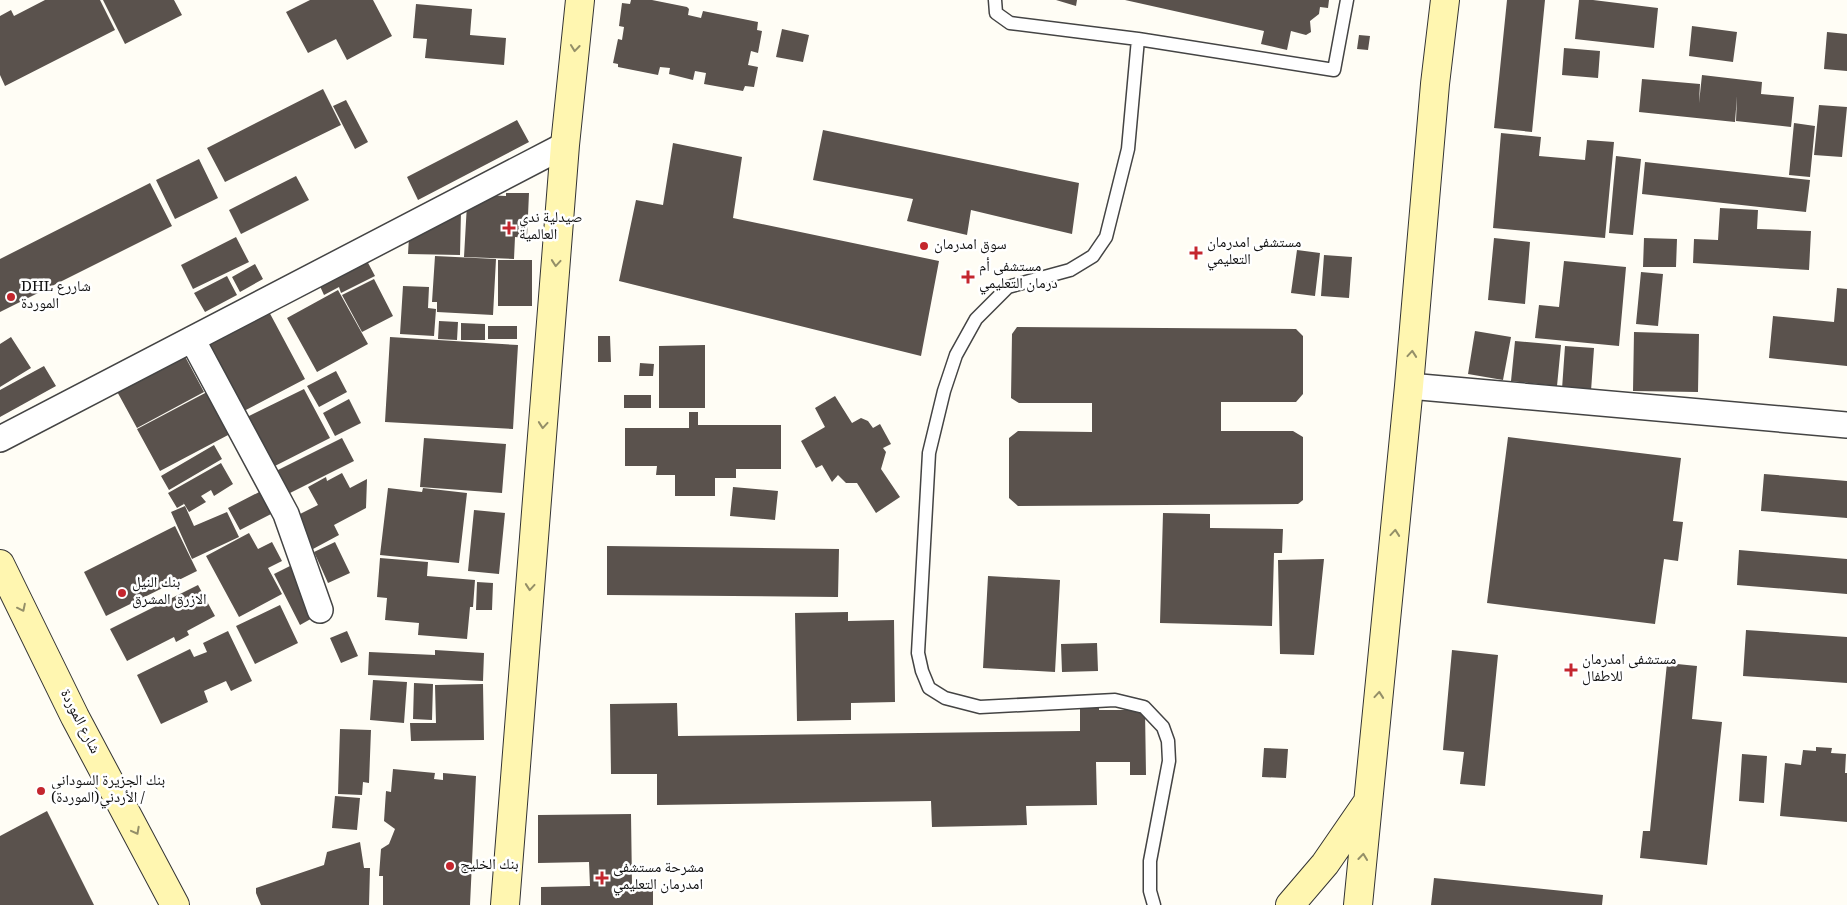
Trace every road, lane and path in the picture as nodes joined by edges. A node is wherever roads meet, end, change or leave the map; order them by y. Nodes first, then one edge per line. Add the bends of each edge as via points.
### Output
1 (580, 0) edge
2 (995, 0) edge
3 (1346, 0) edge
4 (1445, 0) edge
5 (1138, 39) junction
6 (565, 145) junction
7 (192, 338) junction
8 (1409, 386) junction
9 (1847, 425) edge
10 (0, 439) edge
11 (0, 564) edge
12 (320, 610) dead end
13 (1369, 799) junction
14 (175, 905) edge
15 (505, 905) edge
16 (1154, 905) edge
17 (1290, 905) edge
18 (1358, 905) edge

1 -> 6 street
2 - 5 lane via 996,13 1010,23
3 - 5 lane via 1334,70
8 -> 4 street
5 - 16 lane via 1128,149 1106,237 1093,256 1070,270 1008,288 976,319 956,355 929,454 918,653 929,688 945,698 980,707 1115,700 1144,707 1163,727 1169,761 1150,861 1150,891
6 - 7 street
6 -> 15 street
7 - 10 street
7 - 12 street via 286,514
8 - 9 street
13 -> 8 street
11 -> 14 street, شارع الموردة via 75,717
13 - 17 street via 1325,864
18 -> 13 street

